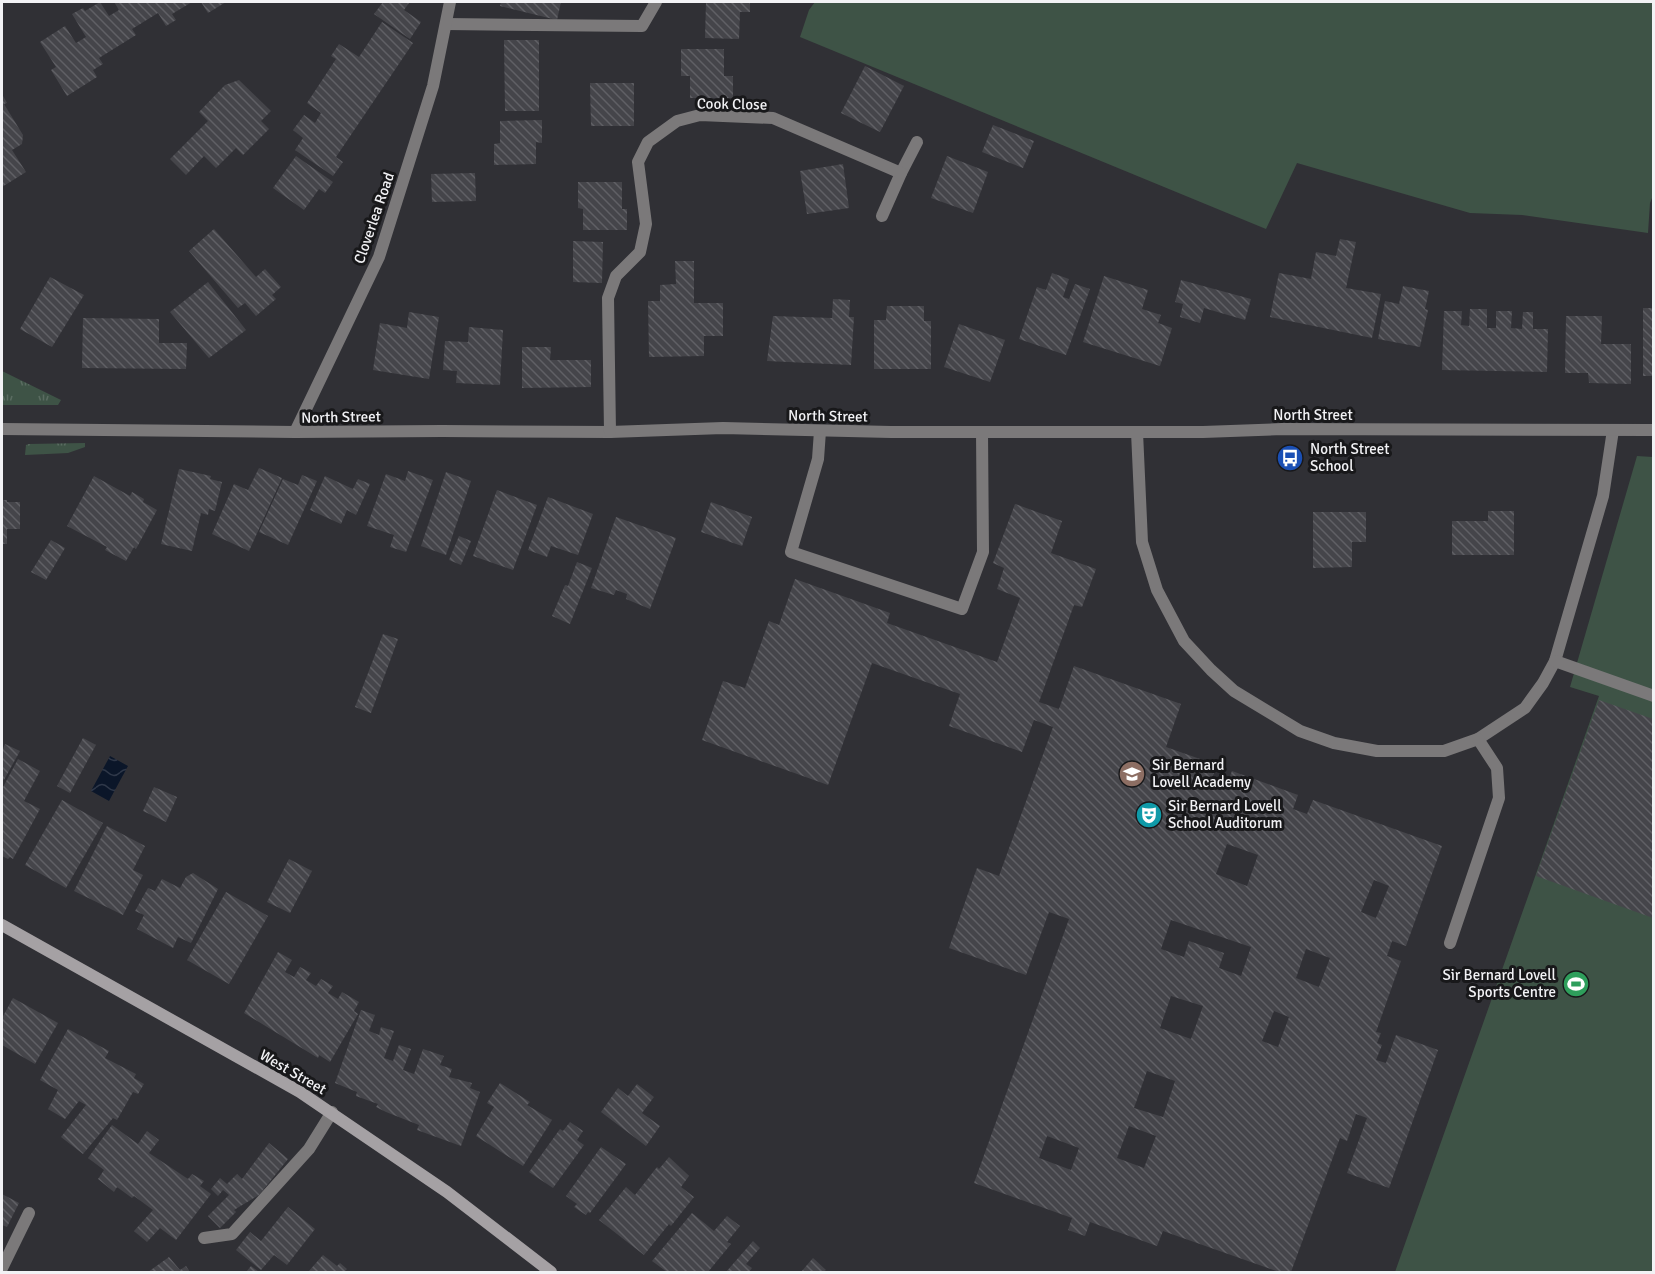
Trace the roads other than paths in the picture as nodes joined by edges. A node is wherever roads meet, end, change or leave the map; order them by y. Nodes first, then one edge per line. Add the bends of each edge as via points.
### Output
1 (450, 2) edge
2 (656, 2) edge
3 (446, 24) junction
4 (917, 142) dead end
5 (901, 173) junction
6 (882, 216) dead end
7 (2, 429) edge
8 (1613, 430) junction
9 (1653, 430) edge
10 (820, 431) junction
11 (295, 432) junction
12 (610, 432) junction
13 (982, 432) junction
14 (1137, 432) junction
15 (1555, 661) junction
16 (1653, 696) edge
17 (1478, 739) junction
18 (2, 925) edge
19 (1450, 943) dead end
20 (332, 1112) junction
21 (29, 1213) dead end
22 (204, 1238) dead end
23 (2, 1268) edge
24 (551, 1272) edge

1 - 3 street, Cloverlea Road
2 - 3 street via 642,26
3 - 11 street, Cloverlea Road via 432,86 378,257
4 - 5 street
5 - 6 street
5 - 12 street, Cook Close via 773,118 700,115 677,121 648,142 639,162 646,225 640,252 616,276 608,298
7 - 11 street, North Street
8 - 9 street, North Street
8 - 14 street, North Street
8 - 15 street via 1603,496
10 - 12 street, North Street via 723,428
10 - 13 street, North Street
10 - 13 street via 818,459 790,552 962,609 983,552
11 - 12 street, North Street
13 - 14 street, North Street
14 - 17 street via 1142,542 1157,590 1184,641 1234,691 1300,731 1334,743 1377,751 1444,751
15 - 16 street
15 - 17 street via 1525,708
17 - 19 street via 1497,768 1499,798
18 - 20 street, West Street
20 - 22 street via 309,1149 232,1234
20 - 24 street, West Street via 447,1192
21 - 23 street

